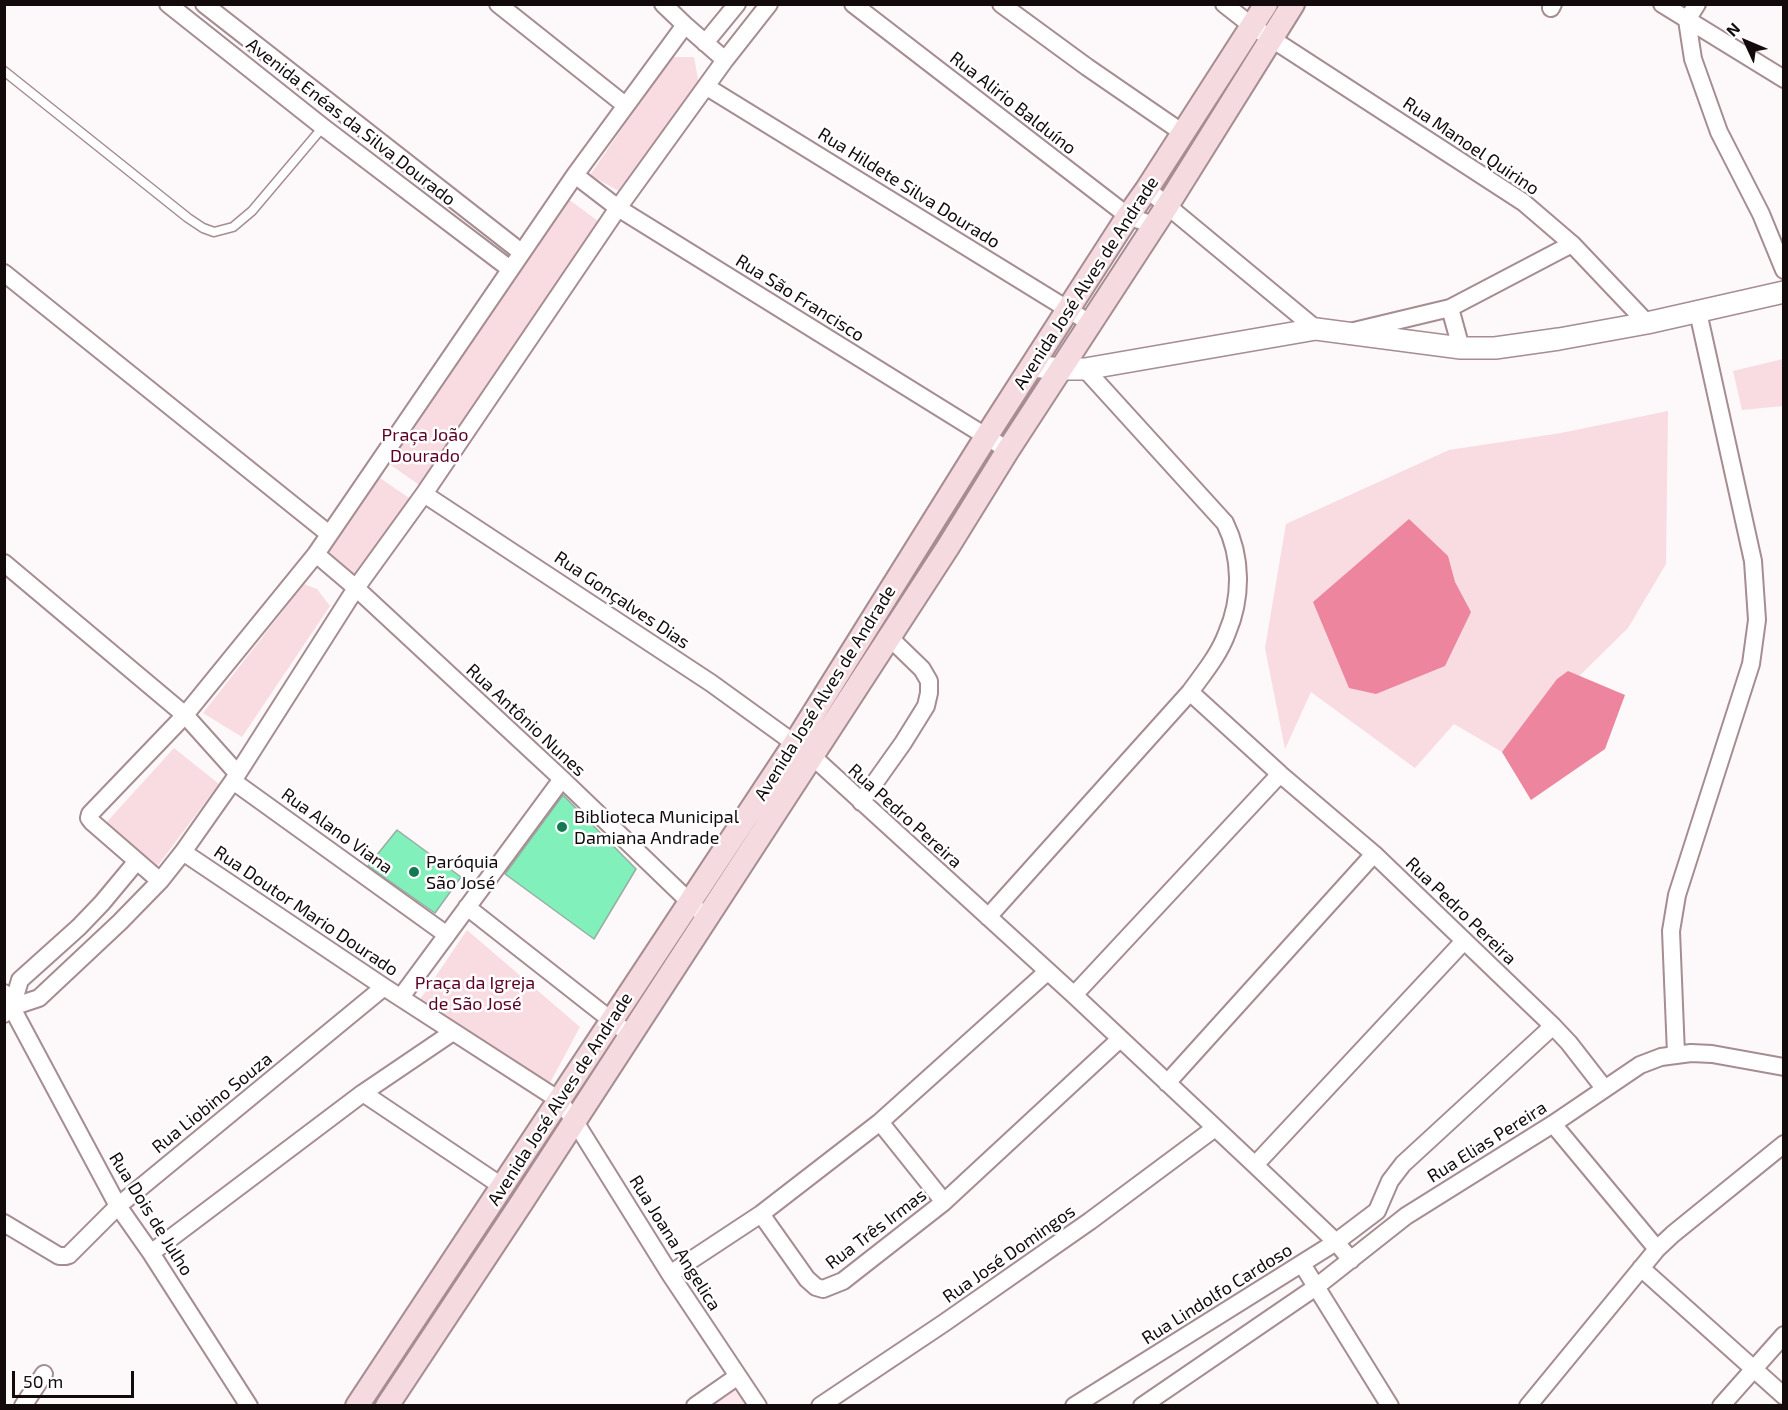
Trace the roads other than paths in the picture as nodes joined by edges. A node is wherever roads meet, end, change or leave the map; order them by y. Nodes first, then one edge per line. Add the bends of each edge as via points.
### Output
1 (168, 4) edge
2 (204, 4) edge
3 (498, 4) edge
4 (663, 4) edge
5 (737, 4) edge
6 (769, 4) edge
7 (853, 4) edge
8 (1001, 4) edge
9 (1224, 4) edge
10 (1266, 4) edge
11 (1293, 4) edge
12 (1662, 4) edge
13 (1697, 4) edge
14 (1687, 20) junction
15 (685, 25) junction
16 (1252, 26) junction
17 (1272, 38) junction
18 (705, 43) junction
19 (725, 60) junction
20 (4, 71) edge
21 (1784, 79) edge
22 (707, 87) junction
23 (625, 105) junction
24 (323, 127) junction
25 (1183, 133) junction
26 (575, 175) junction
27 (1147, 189) junction
28 (1167, 206) junction
29 (618, 208) junction
30 (1128, 216) junction
31 (1154, 225) junction
32 (1572, 244) junction
33 (521, 252) junction
34 (510, 269) junction
35 (1784, 270) edge
36 (4, 273) edge
37 (1784, 292) edge
38 (1450, 308) junction
39 (1068, 309) junction
40 (1698, 312) junction
41 (1090, 323) junction
42 (1647, 323) junction
43 (1316, 329) junction
44 (1345, 333) junction
45 (1461, 348) junction
46 (1032, 366) junction
47 (1061, 369) junction
48 (1085, 369) junction
49 (987, 437) junction
50 (1008, 450) junction
51 (424, 494) junction
52 (329, 534) junction
53 (316, 554) junction
54 (4, 563) edge
55 (356, 588) junction
56 (890, 638) junction
57 (1190, 693) junction
58 (185, 715) junction
59 (803, 750) junction
60 (1280, 774) junction
61 (235, 777) junction
62 (562, 779) junction
63 (861, 802) junction
64 (183, 852) junction
65 (1374, 854) junction
66 (137, 861) junction
67 (160, 881) junction
68 (690, 901) junction
69 (102, 903) junction
70 (467, 907) junction
71 (988, 917) junction
72 (707, 918) junction
73 (120, 922) junction
74 (447, 935) junction
75 (1464, 941) junction
76 (1048, 971) junction
77 (384, 987) junction
78 (1074, 995) junction
79 (401, 997) junction
80 (7, 1005) edge
81 (611, 1021) junction
82 (1553, 1026) junction
83 (453, 1032) junction
84 (630, 1035) junction
85 (1120, 1039) junction
86 (1676, 1054) junction
87 (1784, 1067) edge
88 (1167, 1083) junction
89 (1604, 1088) junction
90 (363, 1093) junction
91 (559, 1100) junction
92 (574, 1120) junction
93 (880, 1122) junction
94 (1553, 1124) junction
95 (1215, 1128) junction
96 (1784, 1144) edge
97 (1255, 1165) junction
98 (503, 1186) junction
99 (944, 1202) junction
100 (118, 1206) junction
101 (1377, 1211) junction
102 (761, 1214) junction
103 (4, 1223) edge
104 (1390, 1228) junction
105 (1336, 1242) junction
106 (1657, 1249) junction
107 (151, 1252) junction
108 (1351, 1260) junction
109 (1302, 1264) junction
110 (1641, 1268) junction
111 (670, 1274) junction
112 (1316, 1287) junction
113 (1784, 1335) edge
114 (1753, 1369) junction
115 (44, 1374) dead end
116 (738, 1376) junction
117 (1784, 1395) edge
118 (23, 1406) edge
119 (249, 1406) edge
120 (357, 1406) edge
121 (387, 1406) edge
122 (695, 1406) edge
123 (758, 1406) edge
124 (820, 1406) edge
125 (1074, 1406) edge
126 (1142, 1406) edge
127 (1390, 1406) edge
128 (1528, 1406) edge
129 (1721, 1406) edge

1 - 24 street, Avenida Enéas da Silva Dourado
2 - 33 street, Avenida Enéas da Silva Dourado
3 - 23 street
4 - 15 street
5 - 18 street
6 - 19 street
7 - 30 street, Rua Alirio Balduíno
8 - 25 street
9 - 16 street, Rua Manoel Quirino
10 - 16 main road, Avenida José Alves de Andrade
11 - 17 main road, Avenida José Alves de Andrade
12 - 14 street
13 - 14 street
14 - 21 street
14 - 35 street via 1693,59 1715,121
15 - 18 street
15 - 23 street
16 - 17 street, Rua Manoel Quirino
16 - 25 main road, Avenida José Alves de Andrade
17 - 28 main road, Avenida José Alves de Andrade
17 - 32 street, Rua Manoel Quirino via 1514,196
18 - 19 street
19 - 22 street
20 - 24 lane via 188,218 214,232 233,226 252,211
22 - 29 street
22 - 39 street, Rua Hildete Silva Dourado
23 - 26 street
24 - 34 street, Avenida Enéas da Silva Dourado
25 - 27 main road, Avenida José Alves de Andrade
26 - 29 street, Rua São Francisco
26 - 33 street
27 - 28 street
27 - 30 main road, Avenida José Alves de Andrade
28 - 31 main road, Avenida José Alves de Andrade
28 - 43 street
29 - 49 street, Rua São Francisco
29 - 51 street
30 - 31 street, Rua Alirio Balduíno
30 - 39 main road, Avenida José Alves de Andrade
31 - 41 main road, Avenida José Alves de Andrade
32 - 38 street
32 - 42 street, Rua Manoel Quirino
33 - 34 street
34 - 52 street
36 - 52 street
37 - 40 street
38 - 44 street
38 - 45 street
39 - 41 street, Rua Hildete Silva Dourado
39 - 46 main road, Avenida José Alves de Andrade
40 - 42 street
40 - 86 street via 1753,561 1757,620 1750,663 1677,895 1671,931
41 - 47 main road, Avenida José Alves de Andrade
42 - 45 street via 1495,348
43 - 44 street
43 - 48 street
44 - 45 street
46 - 47 street
46 - 49 main road, Avenida José Alves de Andrade
47 - 48 street
47 - 50 main road, Avenida José Alves de Andrade
48 - 57 street via 1225,523 1235,546 1236,602 1228,633
49 - 50 street, Rua São Francisco
49 - 59 main road, Avenida José Alves de Andrade
50 - 56 main road, Avenida José Alves de Andrade
51 - 55 street
51 - 59 street, Rua Gonçalves Dias via 711,683
52 - 53 street
53 - 55 street, Rua Antônio Nunes
53 - 58 street
54 - 58 street, Rua Alano Viana
55 - 61 street
55 - 62 street, Rua Antônio Nunes
56 - 59 main road, Avenida José Alves de Andrade
56 - 63 street via 922,669 929,681 929,693 926,706 903,743
57 - 60 street, Rua Pedro Pereira
57 - 71 street
58 - 61 street, Rua Alano Viana
58 - 66 street via 90,814 92,822
59 - 63 street, Rua Pedro Pereira
59 - 68 main road, Avenida José Alves de Andrade
59 - 72 main road, Avenida José Alves de Andrade
60 - 65 street, Rua Pedro Pereira
60 - 78 street
61 - 64 street
61 - 74 street, Rua Alano Viana
62 - 68 street, Rua Antônio Nunes
62 - 70 street
63 - 71 street, Rua Pedro Pereira
64 - 67 street
64 - 77 street, Rua Doutor Mario Dourado
65 - 75 street, Rua Pedro Pereira
65 - 88 street
66 - 67 street
66 - 69 street
67 - 73 street
68 - 72 street, Rua Antônio Nunes
68 - 81 main road, Avenida José Alves de Andrade
69 - 73 street
69 - 80 street via 20,980
70 - 74 street
70 - 81 street
71 - 76 street, Rua Pedro Pereira
72 - 84 main road, Avenida José Alves de Andrade
73 - 80 street via 39,998
74 - 79 street
75 - 82 street, Rua Pedro Pereira
75 - 97 street
76 - 78 street, Rua Pedro Pereira
76 - 93 street
77 - 79 street, Rua Doutor Mario Dourado
77 - 100 street, Rua Liobino Souza
78 - 85 street, Rua Pedro Pereira
79 - 83 street, Rua Doutor Mario Dourado
80 - 100 street, Rua Dois de Julho
81 - 84 street
81 - 91 main road, Avenida José Alves de Andrade
82 - 89 street, Rua Pedro Pereira
82 - 101 street via 1403,1164 1390,1181
83 - 90 street
83 - 91 street, Rua Doutor Mario Dourado
84 - 92 main road, Avenida José Alves de Andrade
85 - 88 street, Rua Pedro Pereira
85 - 99 street, Rua Três Irmas
86 - 87 street, Rua Elias Pereira via 1712,1054
86 - 89 street, Rua Elias Pereira via 1640,1065
88 - 95 street, Rua Pedro Pereira
89 - 94 street, Rua Elias Pereira
90 - 98 street
90 - 107 street
91 - 92 street, Rua Joana Angelica
91 - 98 main road, Avenida José Alves de Andrade
92 - 111 street, Rua Joana Angelica
92 - 121 main road, Avenida José Alves de Andrade
93 - 99 street, Rua Três Irmas
93 - 102 street
94 - 104 street, Rua Elias Pereira
94 - 106 street
95 - 97 street, Rua Pedro Pereira
95 - 124 street, Rua José Domingos via 1090,1221
96 - 106 street
97 - 105 street, Rua Pedro Pereira
98 - 120 main road, Avenida José Alves de Andrade
99 - 102 street, Rua Três Irmas via 843,1281 823,1289 807,1279
100 - 103 street, Rua Liobino Souza via 66,1256 59,1256
100 - 107 street, Rua Dois de Julho
101 - 104 street
101 - 105 street, Rua Lindolfo Cardoso
102 - 111 street
104 - 108 street
105 - 108 street, Rua Pedro Pereira
105 - 109 street, Rua Lindolfo Cardoso
106 - 110 street
107 - 119 street, Rua Dois de Julho
108 - 112 street
109 - 112 street
109 - 125 street, Rua Lindolfo Cardoso
110 - 114 street
110 - 128 street
111 - 116 street, Rua Joana Angelica
112 - 126 street
112 - 127 street
113 - 114 street
114 - 117 street
114 - 129 street
115 - 118 street
116 - 122 street
116 - 123 street, Rua Joana Angelica

